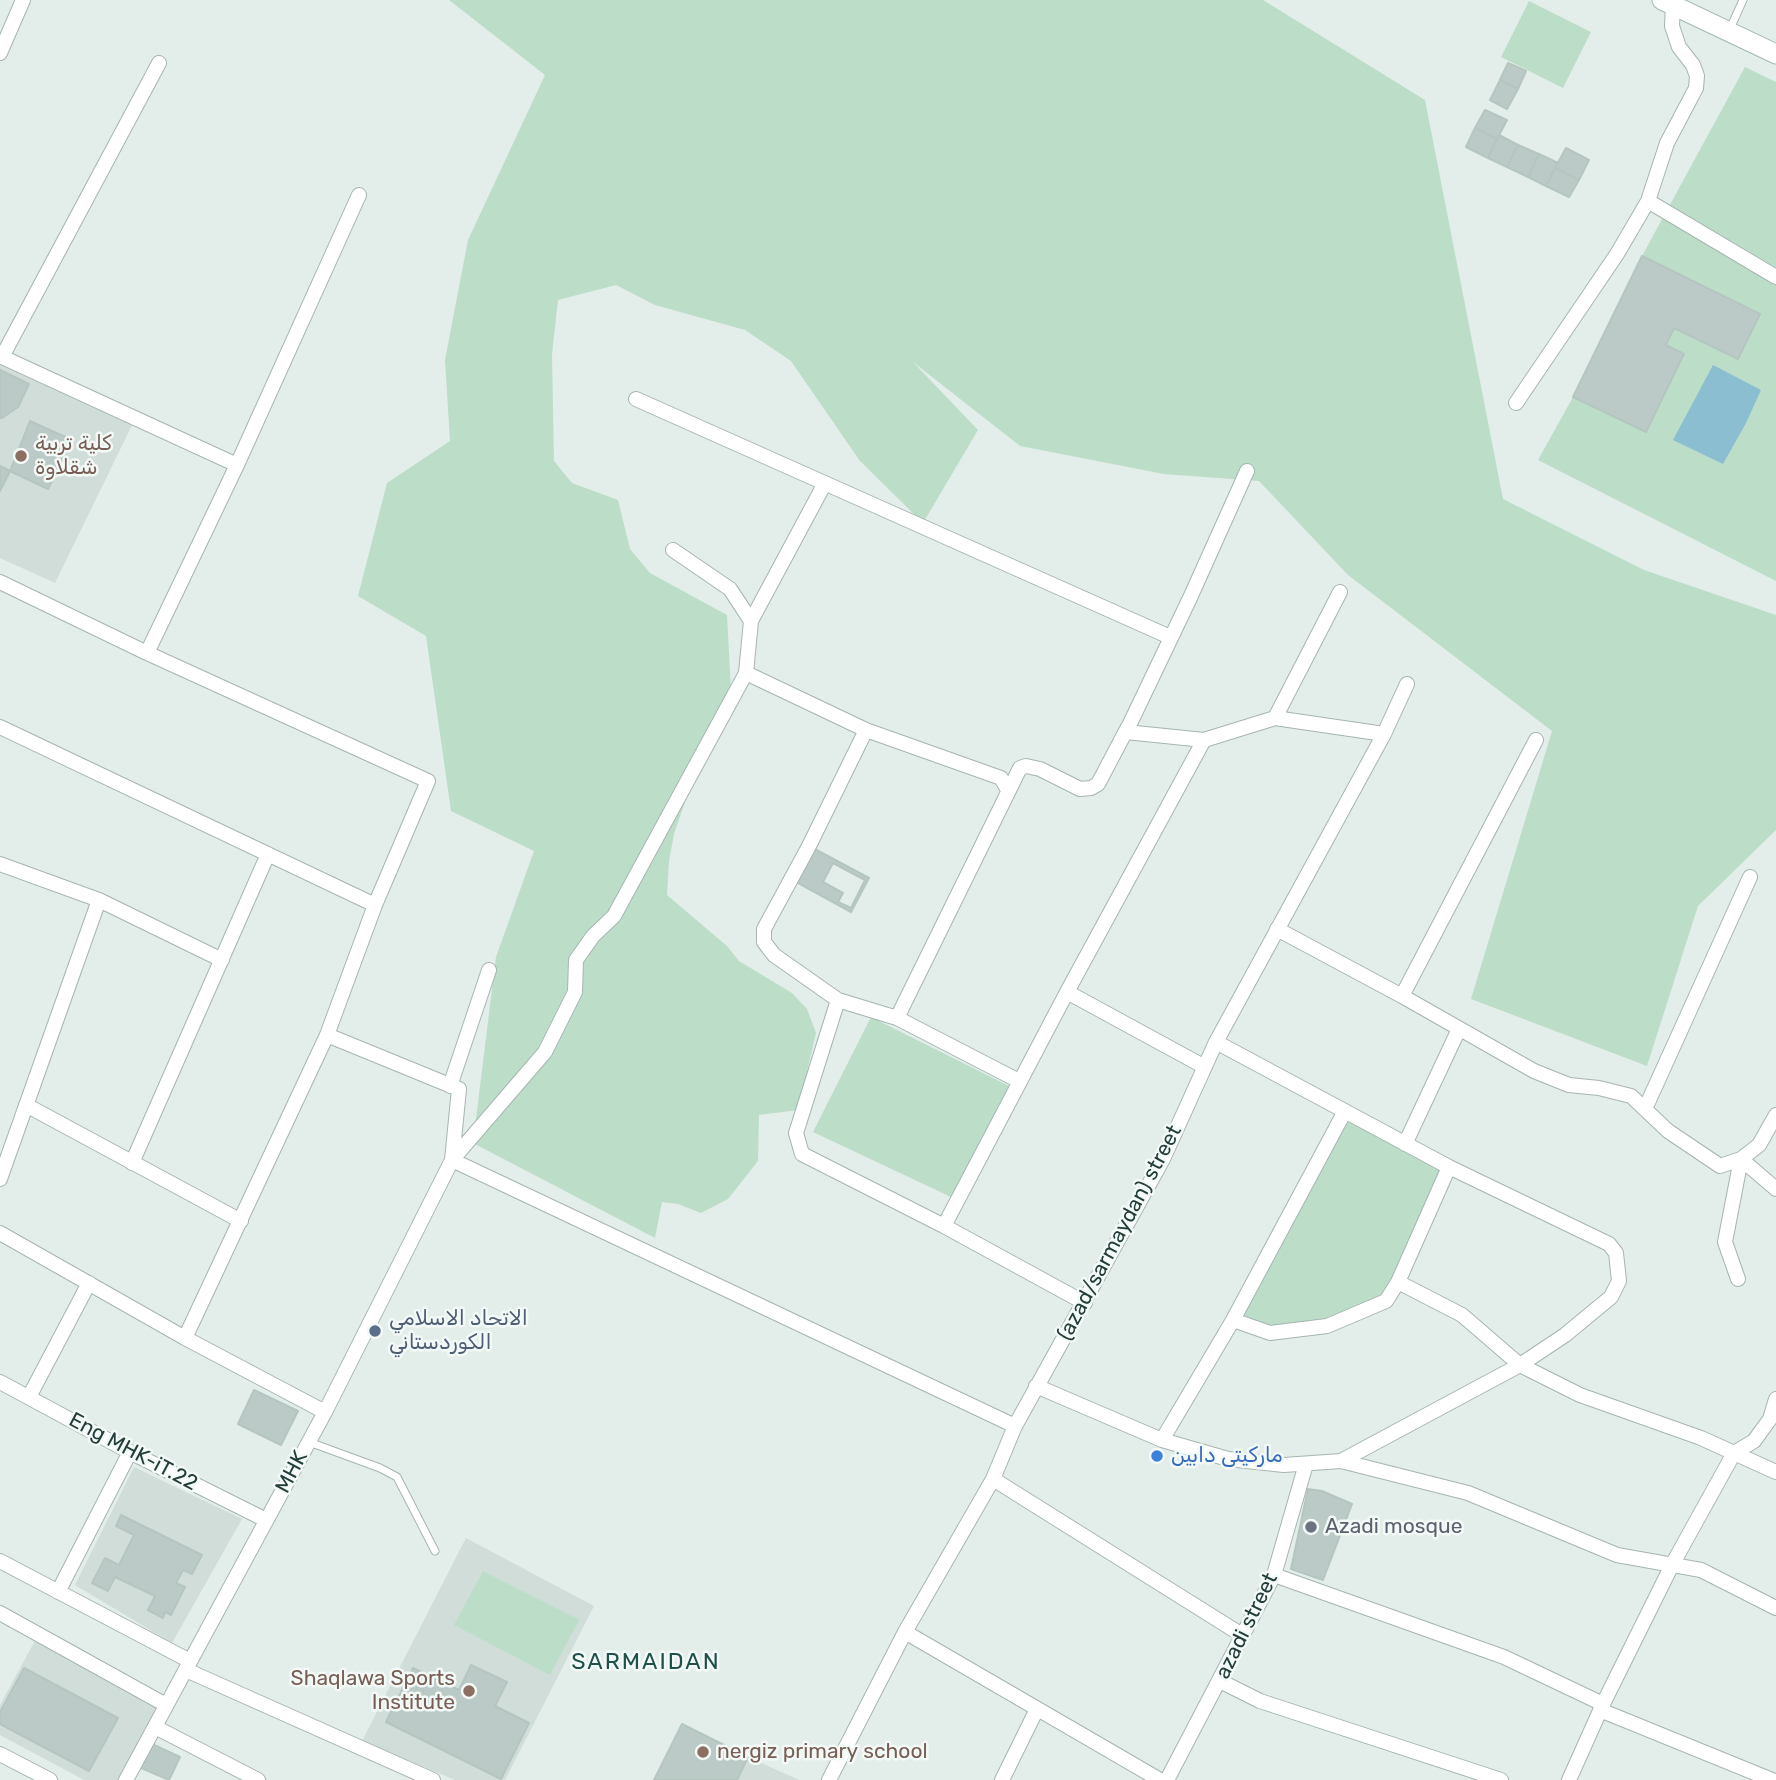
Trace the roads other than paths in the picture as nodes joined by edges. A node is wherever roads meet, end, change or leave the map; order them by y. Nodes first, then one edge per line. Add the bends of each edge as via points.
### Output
1 (23, 0) edge
2 (1743, 0) edge
3 (1667, 2) edge
4 (1728, 32) junction
5 (0, 53) edge
6 (1776, 54) edge
7 (159, 63) dead end
8 (359, 195) dead end
9 (1648, 201) junction
10 (1776, 277) edge
11 (1, 356) edge
12 (636, 399) dead end
13 (1516, 403) dead end
14 (237, 465) junction
15 (1247, 471) dead end
16 (825, 483) junction
17 (673, 550) dead end
18 (0, 582) edge
19 (1340, 592) dead end
20 (751, 621) junction
21 (1170, 637) junction
22 (147, 653) junction
23 (746, 673) junction
24 (1407, 684) dead end
25 (1275, 718) junction
26 (0, 727) edge
27 (1128, 727) junction
28 (866, 730) junction
29 (1384, 734) junction
30 (1203, 740) junction
31 (1536, 740) dead end
32 (1008, 790) junction
33 (268, 854) junction
34 (0, 864) edge
35 (1750, 877) dead end
36 (99, 900) junction
37 (375, 905) junction
38 (1277, 929) junction
39 (222, 960) junction
40 (489, 970) dead end
41 (1067, 992) junction
42 (1402, 996) junction
43 (838, 1000) junction
44 (897, 1018) junction
45 (1459, 1029) junction
46 (327, 1035) junction
47 (1216, 1042) junction
48 (1203, 1066) junction
49 (1019, 1081) junction
50 (450, 1086) junction
51 (26, 1105) junction
52 (1645, 1109) junction
53 (1345, 1111) junction
54 (1776, 1115) edge
55 (1405, 1144) junction
56 (1741, 1158) junction
57 (452, 1160) junction
58 (132, 1163) junction
59 (1449, 1167) junction
60 (0, 1179) edge
61 (1776, 1189) edge
62 (241, 1221) junction
63 (944, 1226) junction
64 (0, 1233) edge
65 (1738, 1279) dead end
66 (1398, 1282) junction
67 (89, 1283) junction
68 (1085, 1303) junction
69 (1233, 1320) junction
70 (185, 1338) junction
71 (1520, 1366) junction
72 (0, 1382) edge
73 (1036, 1386) junction
74 (29, 1397) junction
75 (1776, 1399) edge
76 (325, 1412) junction
77 (1014, 1426) junction
78 (1162, 1440) junction
79 (308, 1442) junction
80 (130, 1452) junction
81 (1734, 1453) junction
82 (1341, 1461) junction
83 (1306, 1464) junction
84 (1776, 1472) edge
85 (993, 1479) junction
86 (266, 1520) junction
87 (436, 1551) dead end
88 (0, 1561) edge
89 (1672, 1565) junction
90 (1274, 1575) junction
91 (58, 1592) junction
92 (1776, 1608) edge
93 (0, 1614) edge
94 (905, 1632) junction
95 (1242, 1635) junction
96 (188, 1665) junction
97 (1220, 1681) junction
98 (166, 1705) junction
99 (1602, 1707) junction
100 (1037, 1709) junction
101 (155, 1727) junction
102 (0, 1754) edge
103 (50, 1780) edge
104 (126, 1780) edge
105 (258, 1780) edge
106 (433, 1780) edge
107 (829, 1780) edge
108 (1002, 1780) edge
109 (1160, 1780) edge
110 (1167, 1780) edge
111 (1501, 1780) edge
112 (1569, 1780) edge
113 (1772, 1780) edge

1 - 5 street
2 - 4 lane
3 - 4 main road
3 - 9 street via 1679,47 1697,76 1696,88 1667,143
4 - 6 main road
7 - 11 street
8 - 14 street
9 - 10 street
9 - 13 street
11 - 14 street
12 - 16 street
14 - 22 street
15 - 21 street
16 - 20 street
16 - 21 street
17 - 20 street via 730,589
18 - 22 street
19 - 25 street
20 - 23 street
21 - 27 street
22 - 37 street via 428,781
23 - 28 street
23 - 57 street via 614,916 576,960 575,992 545,1052
24 - 29 street, (azad/sarmaydan) street
25 - 29 street
25 - 30 street
26 - 33 street
27 - 30 street via 1126,732
27 - 32 street via 1098,784 1091,788 1080,789 1026,766 1020,768
28 - 32 street via 1001,778
28 - 43 street via 764,929 764,942 774,955
29 - 38 street, (azad/sarmaydan) street
30 - 41 street
31 - 42 street
32 - 44 street
33 - 37 street
33 - 39 street
34 - 36 street
35 - 52 street
36 - 39 street
36 - 51 street
37 - 46 street
38 - 42 street
38 - 47 street, (azad/sarmaydan) street
39 - 58 street
40 - 50 street
41 - 48 street
41 - 49 street
42 - 45 street
43 - 44 street
43 - 63 street via 796,1133 802,1154
44 - 49 street
45 - 52 street via 1534,1071 1570,1085 1631,1096
45 - 55 street
46 - 50 street
46 - 62 street
47 - 48 street, (azad/sarmaydan) street
47 - 53 street
48 - 68 street, (azad/sarmaydan) street via 1163,1158
49 - 63 street
50 - 57 street via 459,1089
51 - 58 street
51 - 60 street
52 - 56 street via 1668,1131 1720,1166
53 - 55 street
53 - 69 street
54 - 56 street via 1759,1145
55 - 59 street
56 - 61 street
56 - 65 street via 1725,1242
57 - 76 street, MHK
57 - 77 street
58 - 62 street
59 - 66 street
59 - 71 street via 1609,1244 1616,1253 1619,1281 1611,1297
62 - 70 street
63 - 68 street
64 - 67 street
66 - 69 street via 1386,1301 1327,1326 1270,1333
66 - 71 street via 1462,1315
67 - 70 street
67 - 74 street
68 - 73 street, (azad/sarmaydan) street
69 - 78 street
70 - 76 street
71 - 81 street via 1580,1395
71 - 82 street
72 - 74 street, Eng MHK-iT.22
73 - 77 street, (azad/sarmaydan) street
73 - 78 street
74 - 80 street, Eng MHK-iT.22
75 - 81 street via 1770,1419 1754,1441
76 - 79 street, MHK
77 - 85 street, (azad/sarmaydan) street
78 - 83 street via 1228,1458
79 - 86 street, MHK
79 - 87 lane via 397,1477
80 - 86 street, Eng MHK-iT.22
80 - 91 street
81 - 84 street
81 - 89 street
82 - 83 street
82 - 89 street via 1468,1493 1617,1555
83 - 90 street, azadi street
85 - 94 street, (azad/sarmaydan) street
85 - 95 street
86 - 96 street, MHK
88 - 91 street
89 - 92 street via 1701,1570
89 - 99 street
90 - 95 street, azadi street
90 - 99 street via 1504,1657
91 - 96 street
93 - 98 street
94 - 100 street
94 - 107 street, (azad/sarmaydan) street
95 - 97 street, azadi street
96 - 98 street, MHK
96 - 106 street
97 - 110 street, azadi street
97 - 111 street via 1259,1701
98 - 101 street, MHK
99 - 112 street
99 - 113 street
100 - 108 street
100 - 109 street
101 - 104 street, MHK
101 - 105 street
102 - 103 street

